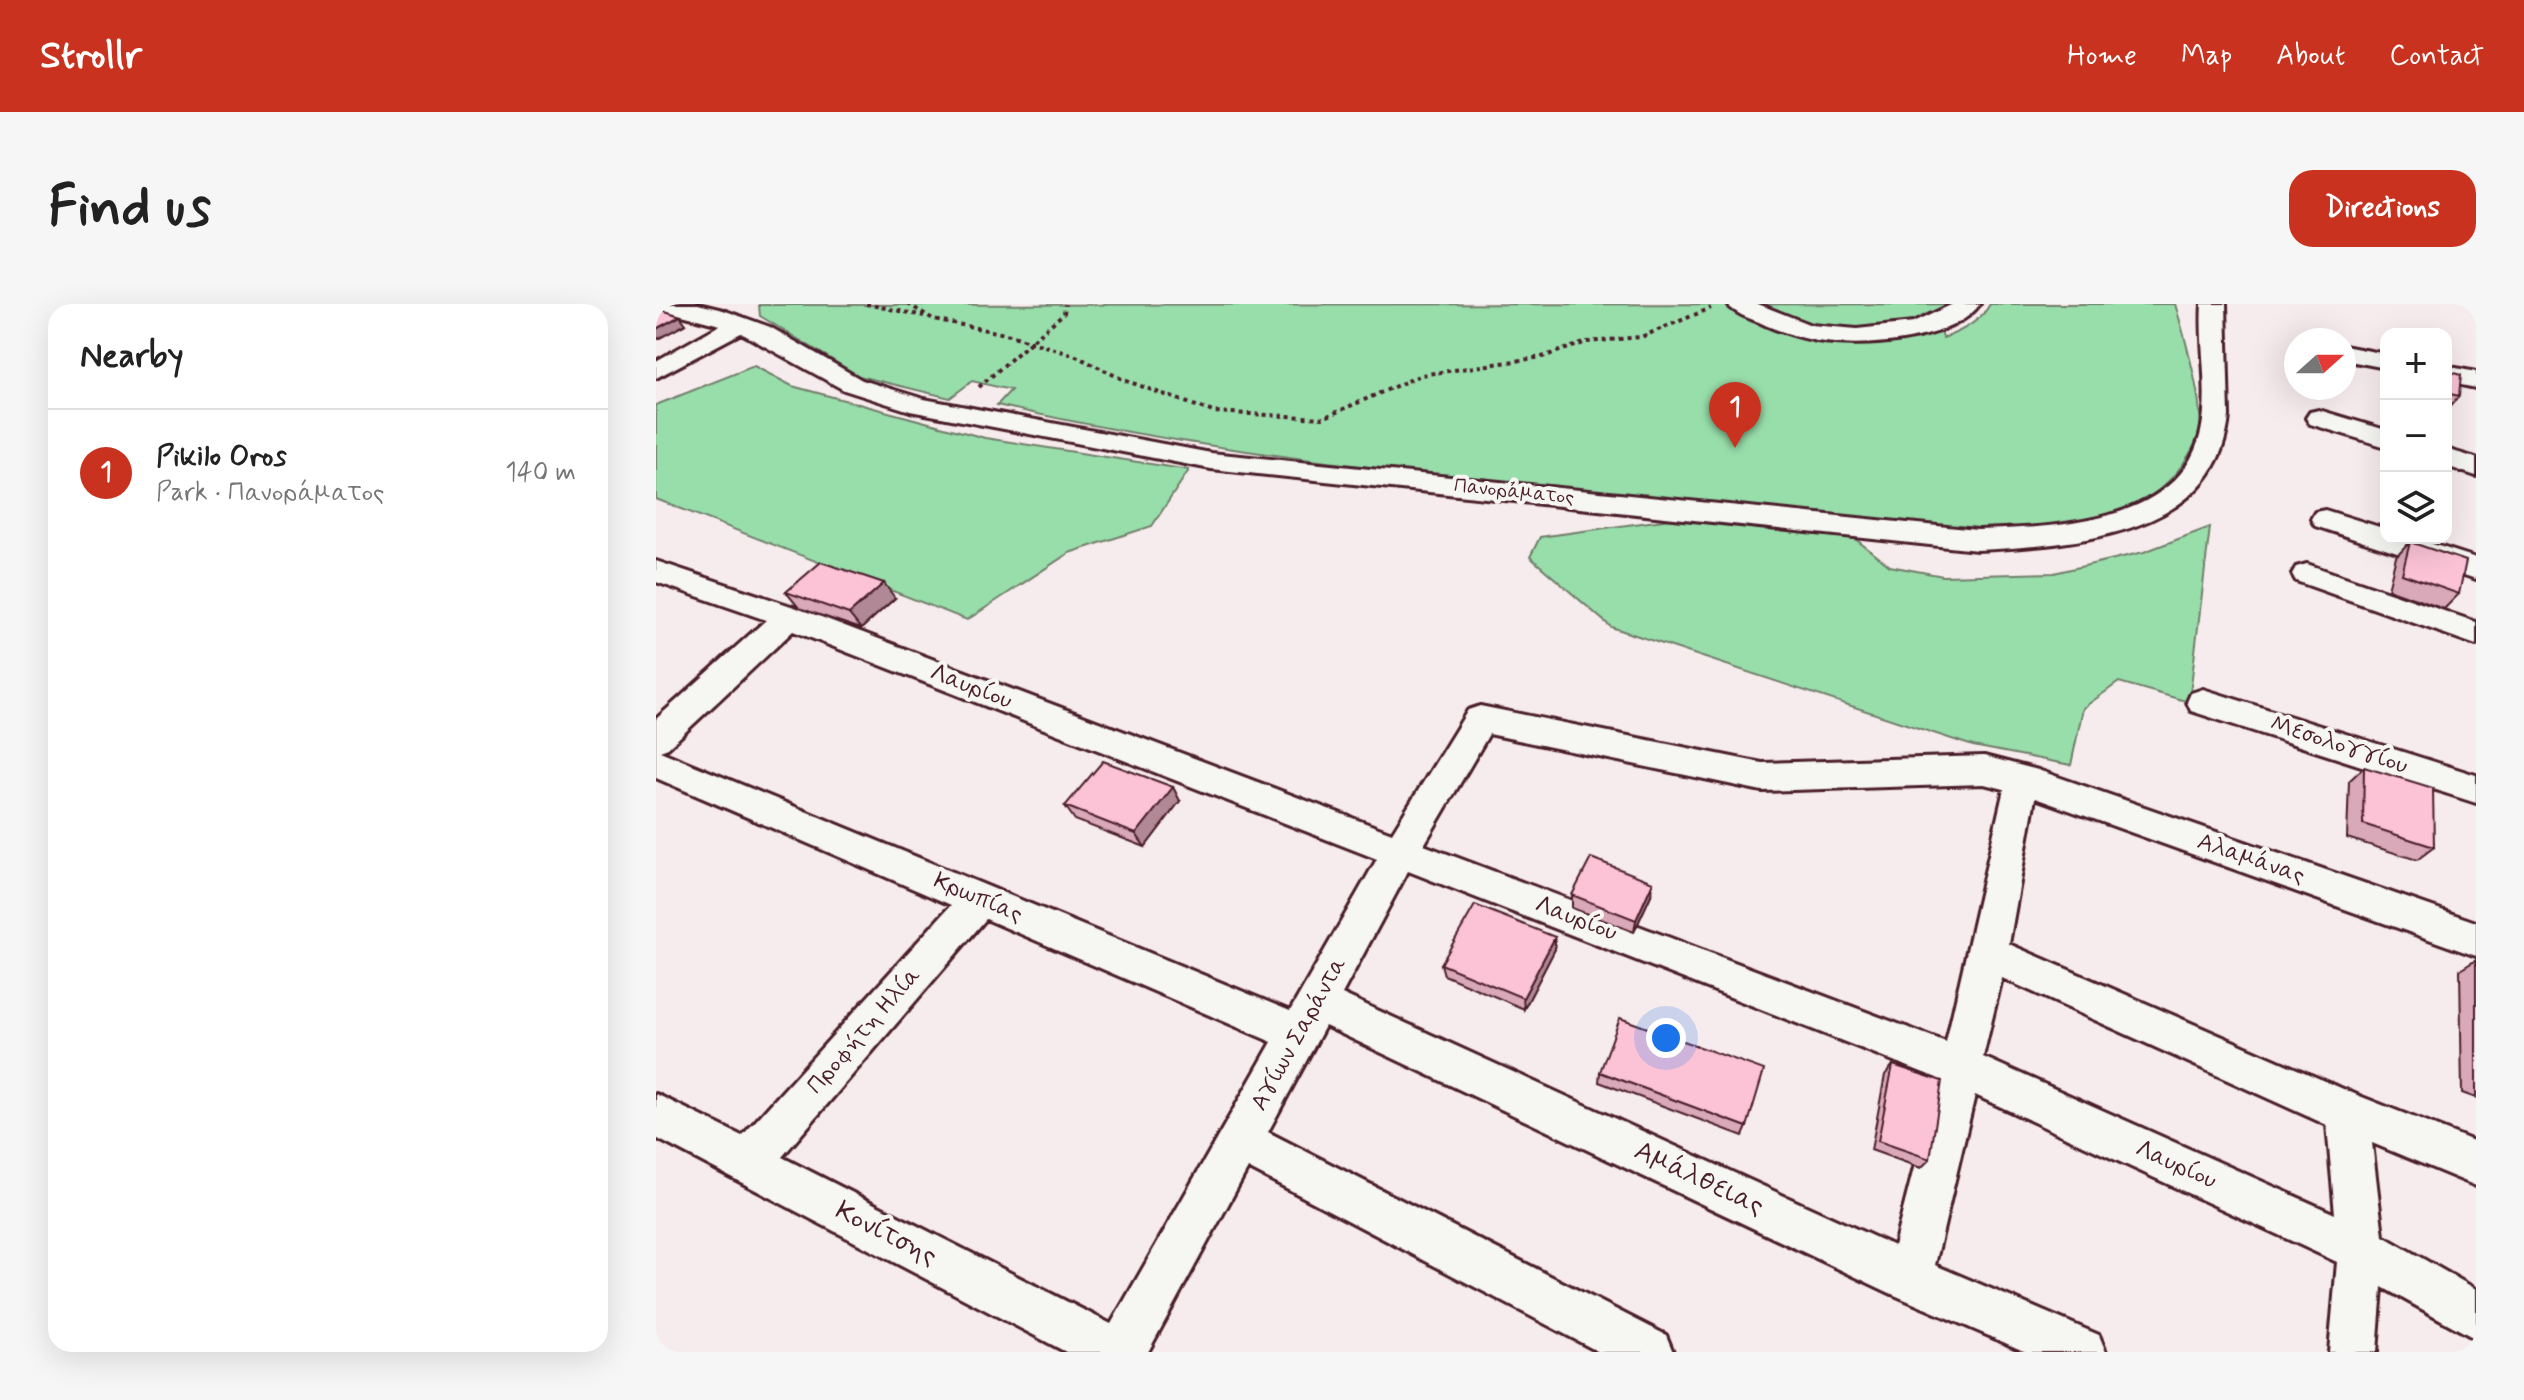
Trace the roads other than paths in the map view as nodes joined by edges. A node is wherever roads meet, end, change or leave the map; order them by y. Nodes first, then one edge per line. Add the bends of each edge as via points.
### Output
1 (667, 304) edge
2 (1739, 304) edge
3 (1968, 304) edge
4 (2214, 304) edge
5 (740, 324) junction
6 (2356, 355) edge
7 (2380, 360) edge
8 (656, 371) edge
9 (2452, 375) edge
10 (2476, 380) edge
11 (2319, 418) dead end
12 (2380, 437) edge
13 (2452, 459) edge
14 (2476, 467) edge
15 (2325, 519) dead end
16 (2476, 569) edge
17 (656, 571) edge
18 (2307, 574) dead end
19 (789, 617) junction
20 (2476, 634) edge
21 (2203, 702) dead end
22 (1480, 719) joint
23 (656, 739) edge
24 (656, 763) edge
25 (2026, 780) junction
26 (2476, 789) edge
27 (1400, 852) junction
28 (980, 899) junction
29 (2476, 939) edge
30 (1988, 953) junction
31 (1308, 1018) junction
32 (1960, 1067) junction
33 (2347, 1112) junction
34 (656, 1115) edge
35 (1240, 1141) junction
36 (748, 1163) junction
37 (2476, 1164) edge
38 (2361, 1249) junction
39 (1909, 1277) junction
40 (2476, 1315) edge
41 (1119, 1352) edge
42 (1649, 1352) edge
43 (2082, 1352) edge
44 (2353, 1352) edge

1 - 5 street, Πανοράματος
2 - 3 street via 1818,333 1850,336 1920,329
4 - 5 street, Πανοράματος via 2214,431 2195,477 2143,514 2122,521 2058,534 1977,540 1211,461 919,406 853,385
5 - 8 street
6 - 7 street
9 - 10 street
11 - 12 street
13 - 14 street
15 - 16 street
17 - 19 street, Λαυρίου
18 - 20 street
19 - 23 street
19 - 27 street, Λαυρίου
21 - 26 street, Μεσολογγίου
22 - 25 street, Αλαμάνας via 1762,777 1984,770
22 - 27 street, Αγίων Σαράντα
24 - 28 street, Κρωπίας
25 - 29 street, Αλαμάνας
25 - 30 street via 2018,796
27 - 31 street, Αγίων Σαράντα
27 - 32 street, Λαυρίου
28 - 31 street, Κρωπίας
28 - 36 street, Προφήτη Ηλία
30 - 32 street
30 - 33 street
31 - 35 street, Αγίων Σαράντα
31 - 39 street, Αμάλθειας
32 - 38 street, Λαυρίου
32 - 39 street
33 - 37 street
33 - 38 street
34 - 36 street, Κονίτσης
35 - 41 street, Αγίων Σαράντα
35 - 42 street
36 - 41 street, Κονίτσης
38 - 40 street, Λαυρίου
38 - 44 street
39 - 43 street, Αμάλθειας

